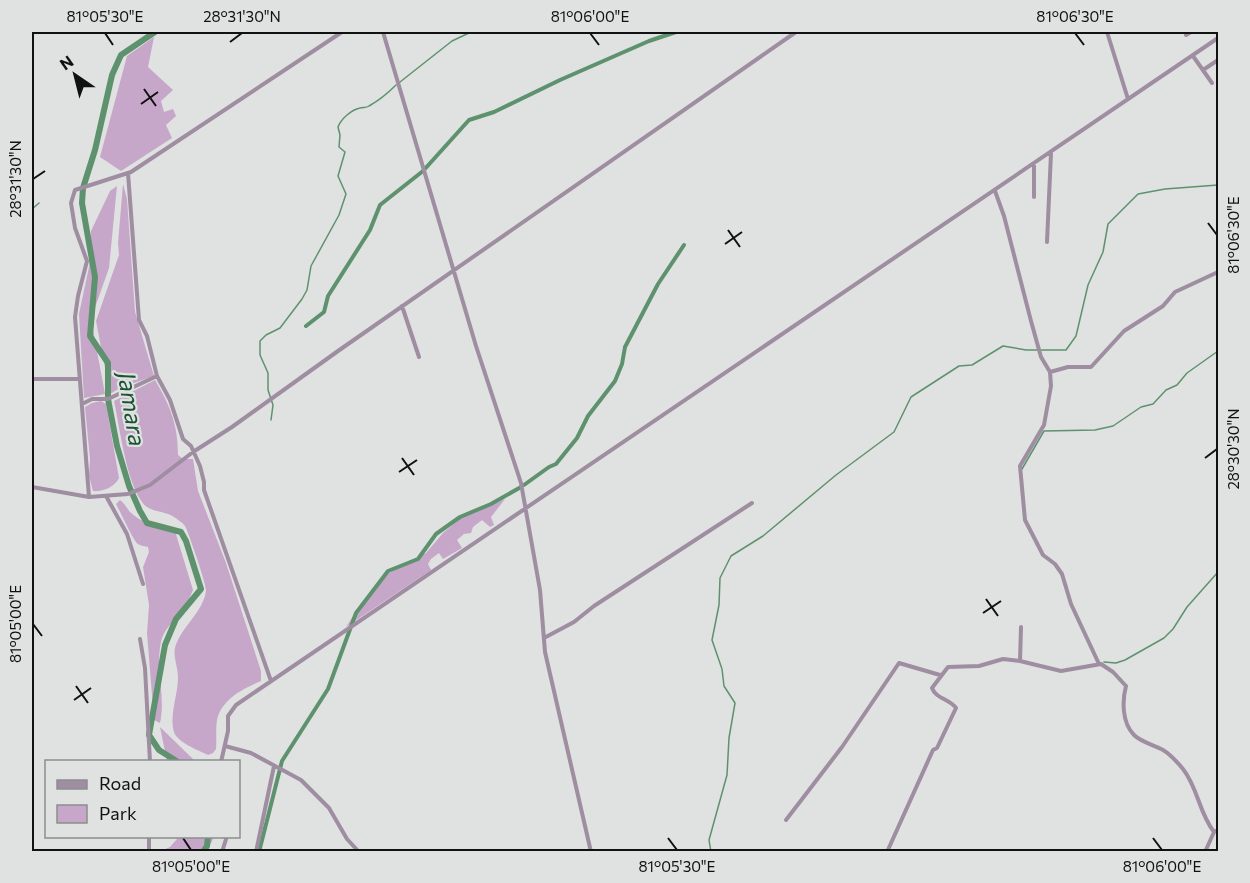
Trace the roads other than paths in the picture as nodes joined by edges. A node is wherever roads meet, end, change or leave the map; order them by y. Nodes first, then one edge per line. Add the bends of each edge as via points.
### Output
1 (342, 32) edge
2 (383, 32) edge
3 (796, 32) edge
4 (1107, 32) edge
5 (1218, 38) edge
6 (1193, 56) junction
7 (1218, 60) edge
8 (1203, 70) junction
9 (1212, 83) dead end
10 (1128, 99) junction
11 (1051, 152) junction
12 (1034, 164) junction
13 (128, 173) junction
14 (995, 191) junction
15 (1034, 197) dead end
16 (1047, 242) dead end
17 (455, 270) junction
18 (1218, 272) edge
19 (402, 306) junction
20 (418, 357) dead end
21 (1050, 372) junction
22 (157, 376) junction
23 (32, 379) edge
24 (80, 379) junction
25 (82, 404) junction
26 (193, 452) junction
27 (32, 487) edge
28 (106, 496) junction
29 (90, 497) junction
30 (752, 503) dead end
31 (526, 508) junction
32 (142, 584) dead end
33 (1021, 627) dead end
34 (544, 638) junction
35 (140, 639) dead end
36 (1020, 661) junction
37 (1099, 664) junction
38 (940, 675) junction
39 (271, 681) junction
40 (225, 746) junction
41 (150, 760) edge
42 (222, 760) edge
43 (274, 766) junction
44 (786, 820) dead end
45 (1216, 831) edge
46 (256, 852) edge
47 (359, 852) edge
48 (591, 852) edge
49 (887, 852) edge
50 (1205, 852) edge

1 - 13 street
2 - 17 street
3 - 17 street
4 - 10 street
5 - 6 street
6 - 8 street
6 - 10 street
7 - 8 street
8 - 9 street
10 - 11 street
11 - 12 street
11 - 16 street
12 - 14 street
12 - 15 street
13 - 22 street via 139,320
13 - 24 street via 75,190 71,203 87,261 75,317
14 - 21 street via 1041,357
14 - 31 street
17 - 19 street
17 - 31 street
18 - 21 street via 1175,292 1163,306 1124,331 1091,367
19 - 20 street
19 - 26 street
21 - 37 street via 1044,425 1020,466 1024,520 1043,555 1062,574 1071,604
22 - 25 street via 108,399 92,399
22 - 26 street via 170,400 183,440
23 - 24 street
24 - 25 street
25 - 29 street
26 - 28 street via 150,485 128,494
26 - 39 street
27 - 29 street
28 - 29 street
28 - 32 street via 127,534
30 - 34 street
31 - 34 street
31 - 39 street
33 - 36 street
34 - 48 street
35 - 41 street
36 - 37 street via 1061,671
36 - 38 street via 1003,659 979,666 948,667
37 - 45 street via 1126,686 1124,708 1131,731 1183,768 1206,821
38 - 44 street via 899,663
38 - 49 street via 932,688 934,694 956,708
39 - 40 street via 236,705 228,716
40 - 42 street
40 - 43 street
43 - 46 street
43 - 47 street via 301,780 312,791
45 - 50 street

